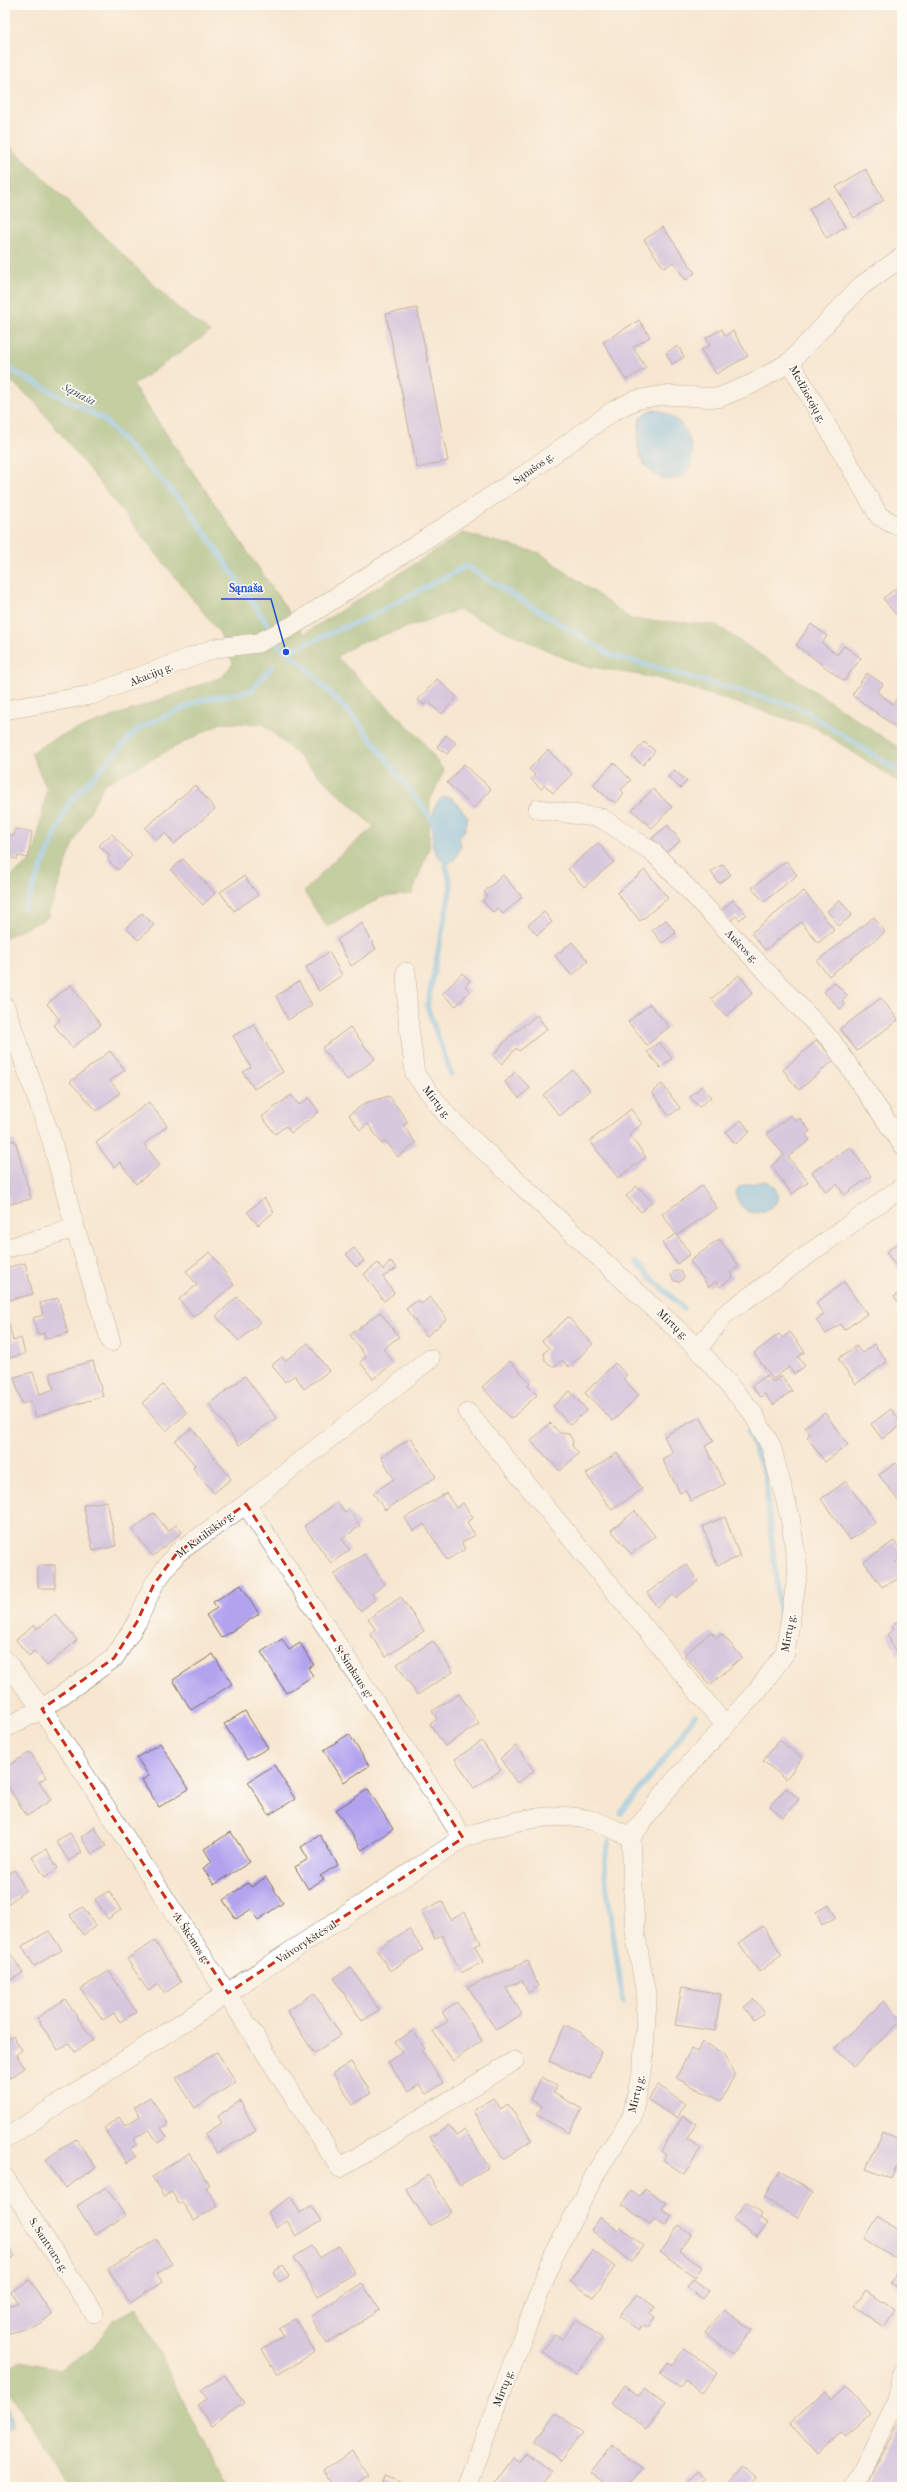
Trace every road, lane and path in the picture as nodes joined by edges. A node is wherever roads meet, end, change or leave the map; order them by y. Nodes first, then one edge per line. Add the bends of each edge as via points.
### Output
1 (902, 257) edge
2 (790, 362) junction
3 (902, 525) edge
4 (292, 626) joint
5 (5, 710) edge
6 (538, 809) dead end
7 (406, 972) dead end
8 (5, 1007) edge
9 (902, 1144) edge
10 (902, 1188) edge
11 (75, 1228) junction
12 (5, 1249) edge
13 (111, 1342) dead end
14 (698, 1348) junction
15 (430, 1359) dead end
16 (468, 1413) dead end
17 (246, 1504) junction
18 (5, 1660) edge
19 (42, 1708) junction
20 (725, 1725) junction
21 (5, 1728) edge
22 (631, 1837) junction
23 (463, 1838) junction
24 (228, 1993) junction
25 (514, 2061) dead end
26 (5, 2139) edge
27 (5, 2178) edge
28 (94, 2313) dead end
29 (902, 2375) edge
30 (466, 2487) edge
31 (854, 2487) edge

1 - 2 street, Medžiotojų g. via 861,286
2 - 3 street, Medžiotojų g. via 879,516 893,524
2 - 4 street, Sąnašos g. via 752,384 718,398 664,395 635,400 613,411 524,475
4 - 5 street, Akacijų g. via 258,643 216,648 91,695
6 - 9 street, Aušros g. via 601,818 652,852 831,1040
7 - 14 street, Mirtų g. via 408,1019 415,1074 449,1118
8 - 11 street via 51,1138
10 - 14 street via 724,1315
11 - 12 street
11 - 13 street
14 - 20 street, Mirtų g. via 752,1412 771,1446 790,1517 798,1571 786,1653 757,1691
15 - 17 street, M. Katiliškio g.
16 - 20 street
17 - 19 street, M. Katiliškio g. via 177,1553 154,1584 137,1622 114,1658
17 - 23 street, S. Šimkaus g.
18 - 19 street
19 - 21 street, M. Katiliškio g.
19 - 24 street, A. Škėmos g.
20 - 22 street, Mirtų g. via 669,1787
22 - 23 street, Vaivorykštės al. via 594,1821 576,1818 528,1818
22 - 30 street, Mirtų g. via 635,1932 647,2000 643,2065 632,2117 598,2169 553,2256
23 - 24 street, Vaivorykštės al.
24 - 25 street, A. Škėmos g. via 340,2168
24 - 26 street, Vaivorykštės al.
27 - 28 street, S. Santvaro g.
29 - 31 street via 897,2402

